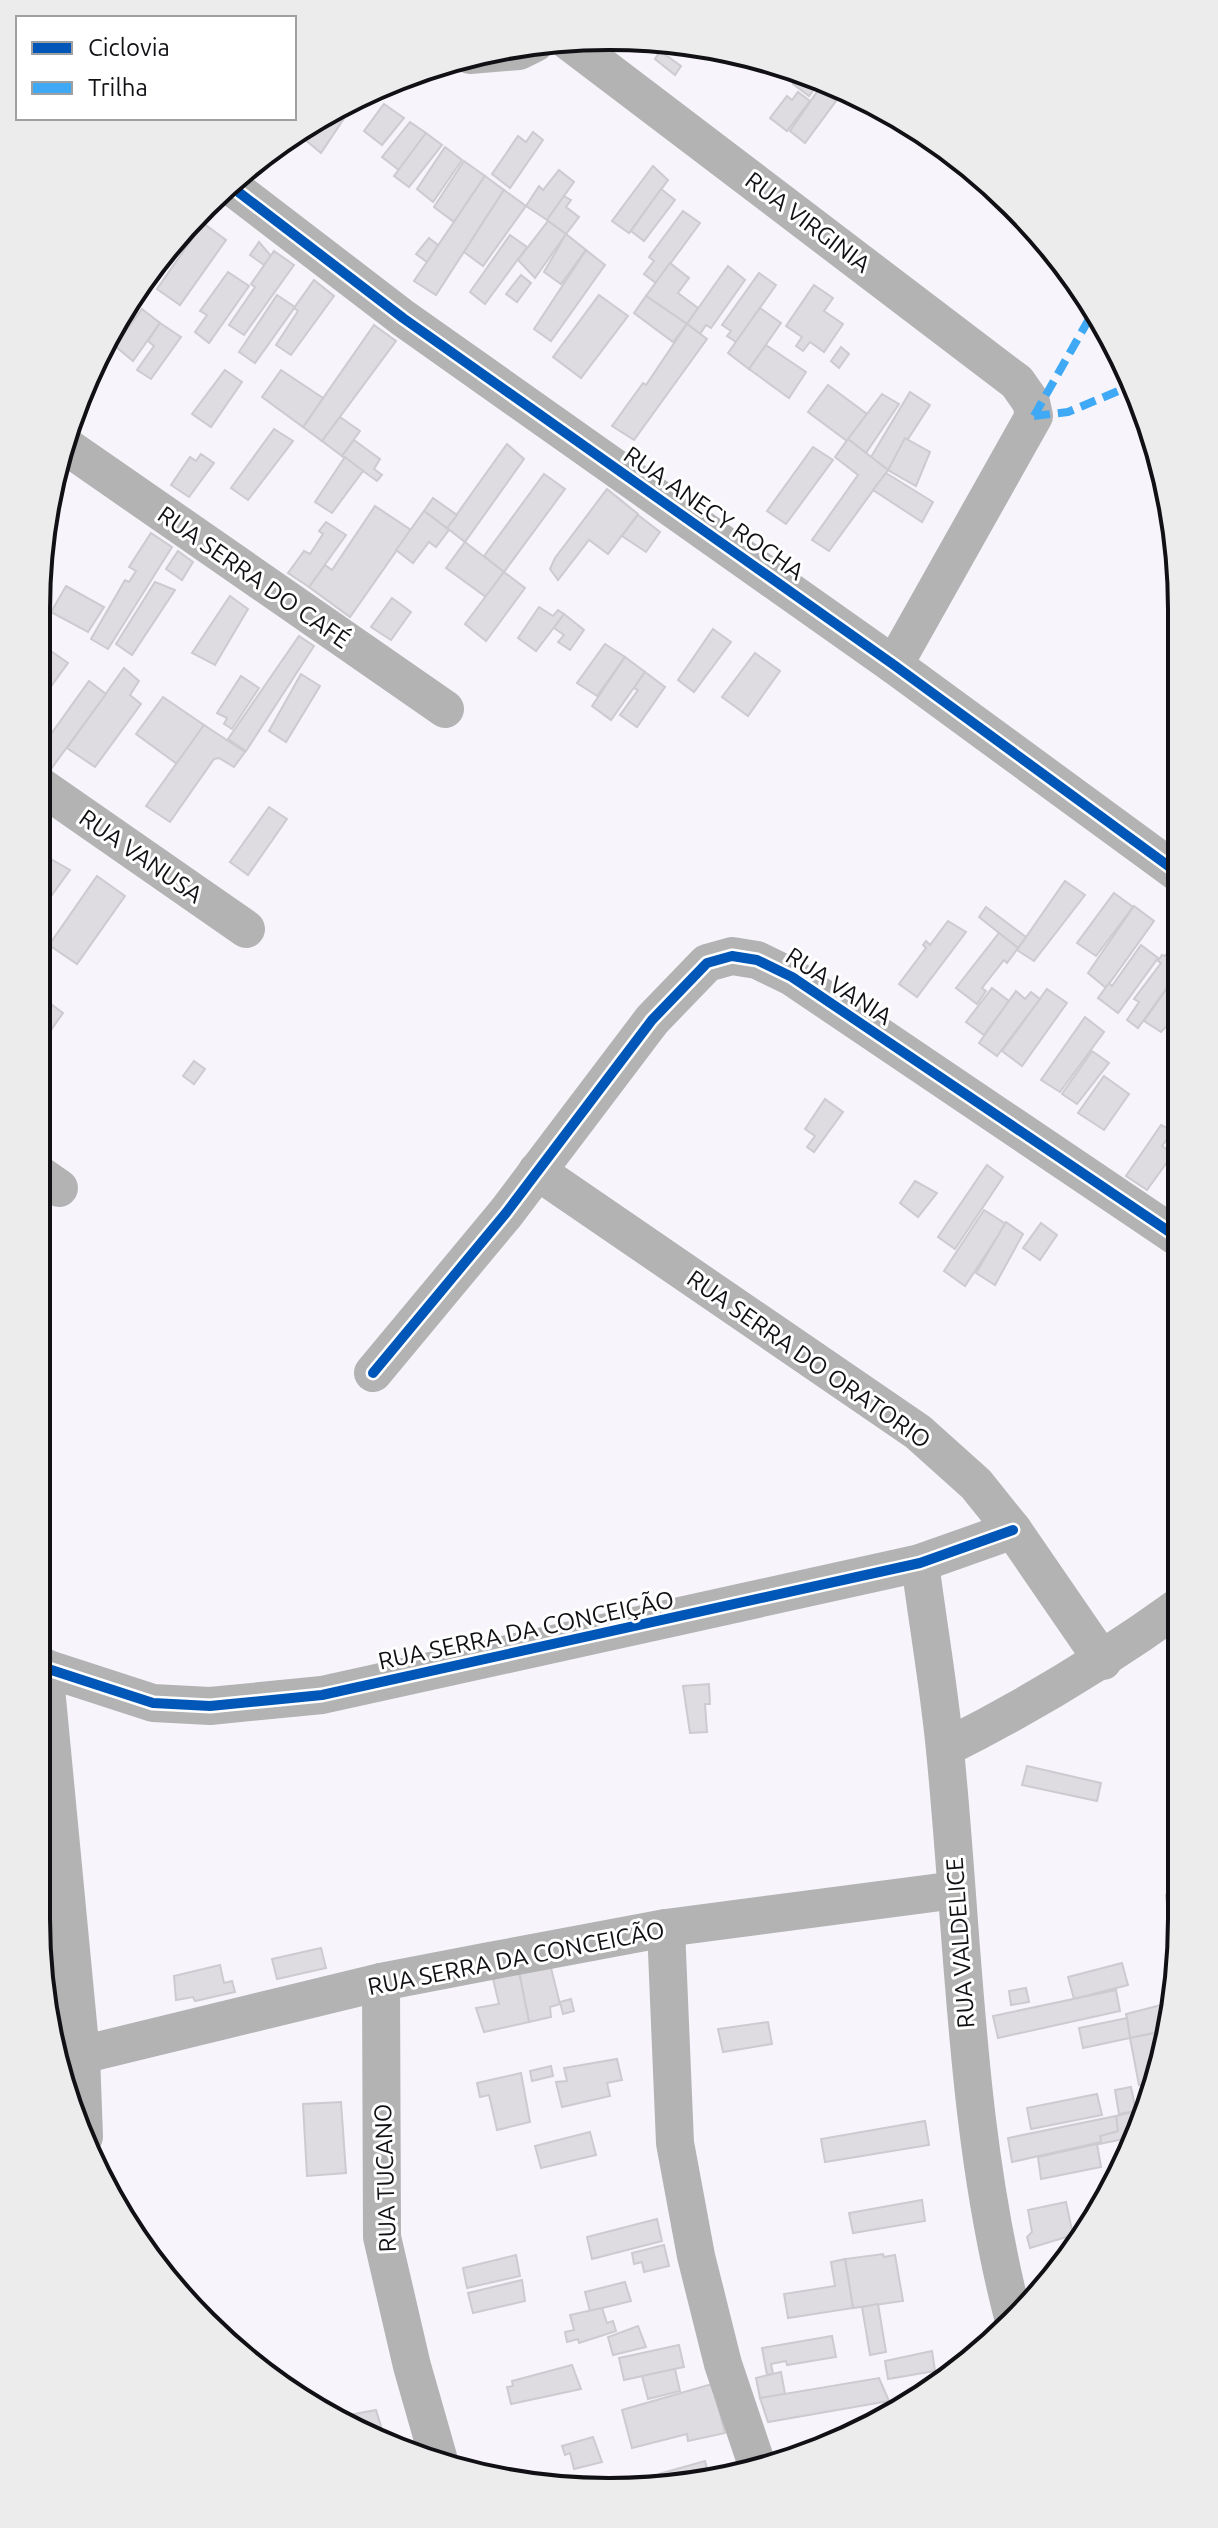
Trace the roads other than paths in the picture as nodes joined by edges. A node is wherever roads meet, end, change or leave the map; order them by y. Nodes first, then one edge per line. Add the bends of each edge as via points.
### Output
1 (581, 51) edge
2 (238, 191) edge
3 (73, 451) edge
4 (894, 665) junction
5 (445, 709) dead end
6 (50, 793) edge
7 (1168, 866) edge
8 (246, 929) dead end
9 (537, 1171) junction
10 (1168, 1231) edge
11 (373, 1373) dead end
12 (1013, 1530) junction
13 (920, 1563) junction
14 (1168, 1614) edge
15 (1103, 1661) junction
16 (50, 1669) edge
17 (945, 1748) junction
18 (50, 1761) edge
19 (956, 1890) junction
20 (666, 1928) junction
21 (381, 1982) junction
22 (81, 2055) junction
23 (83, 2107) edge
24 (1010, 2307) edge
25 (436, 2450) edge
26 (755, 2459) edge

1 - 4 street, RUA VIRGINIA via 1017,382 1031,402 1034,416
2 - 4 street, RUA ANECY ROCHA via 403,318
3 - 5 street, RUA SERRA DO CAFÉ
4 - 7 street, RUA ANECY ROCHA
6 - 8 street, RUA VANUSA
9 - 10 street, RUA VANIA via 652,1020 707,963 732,956 757,960 792,977
9 - 11 street, RUA VANIA
9 - 12 street, RUA SERRA DO ORATORIO via 918,1432 976,1484
12 - 13 street, RUA SERRA DA CONCEIÇÃO
12 - 15 street, RUA SERRA DO ORATORIO
13 - 16 street, RUA SERRA DA CONCEIÇÃO via 322,1695 210,1706 153,1703
13 - 17 street, RUA VALDELICE
14 - 15 street
15 - 17 street
17 - 19 street, RUA VALDELICE
18 - 22 street
19 - 20 street, RUA SERRA DA CONCEICÃO
19 - 24 street, RUA VALDELICE via 979,2140
20 - 21 street, RUA SERRA DA CONCEICÃO
20 - 26 street via 675,2143 723,2364
21 - 22 street, RUA SERRA DA CONCEICÃO
21 - 25 street, RUA TUCANO via 382,2237
22 - 23 street

